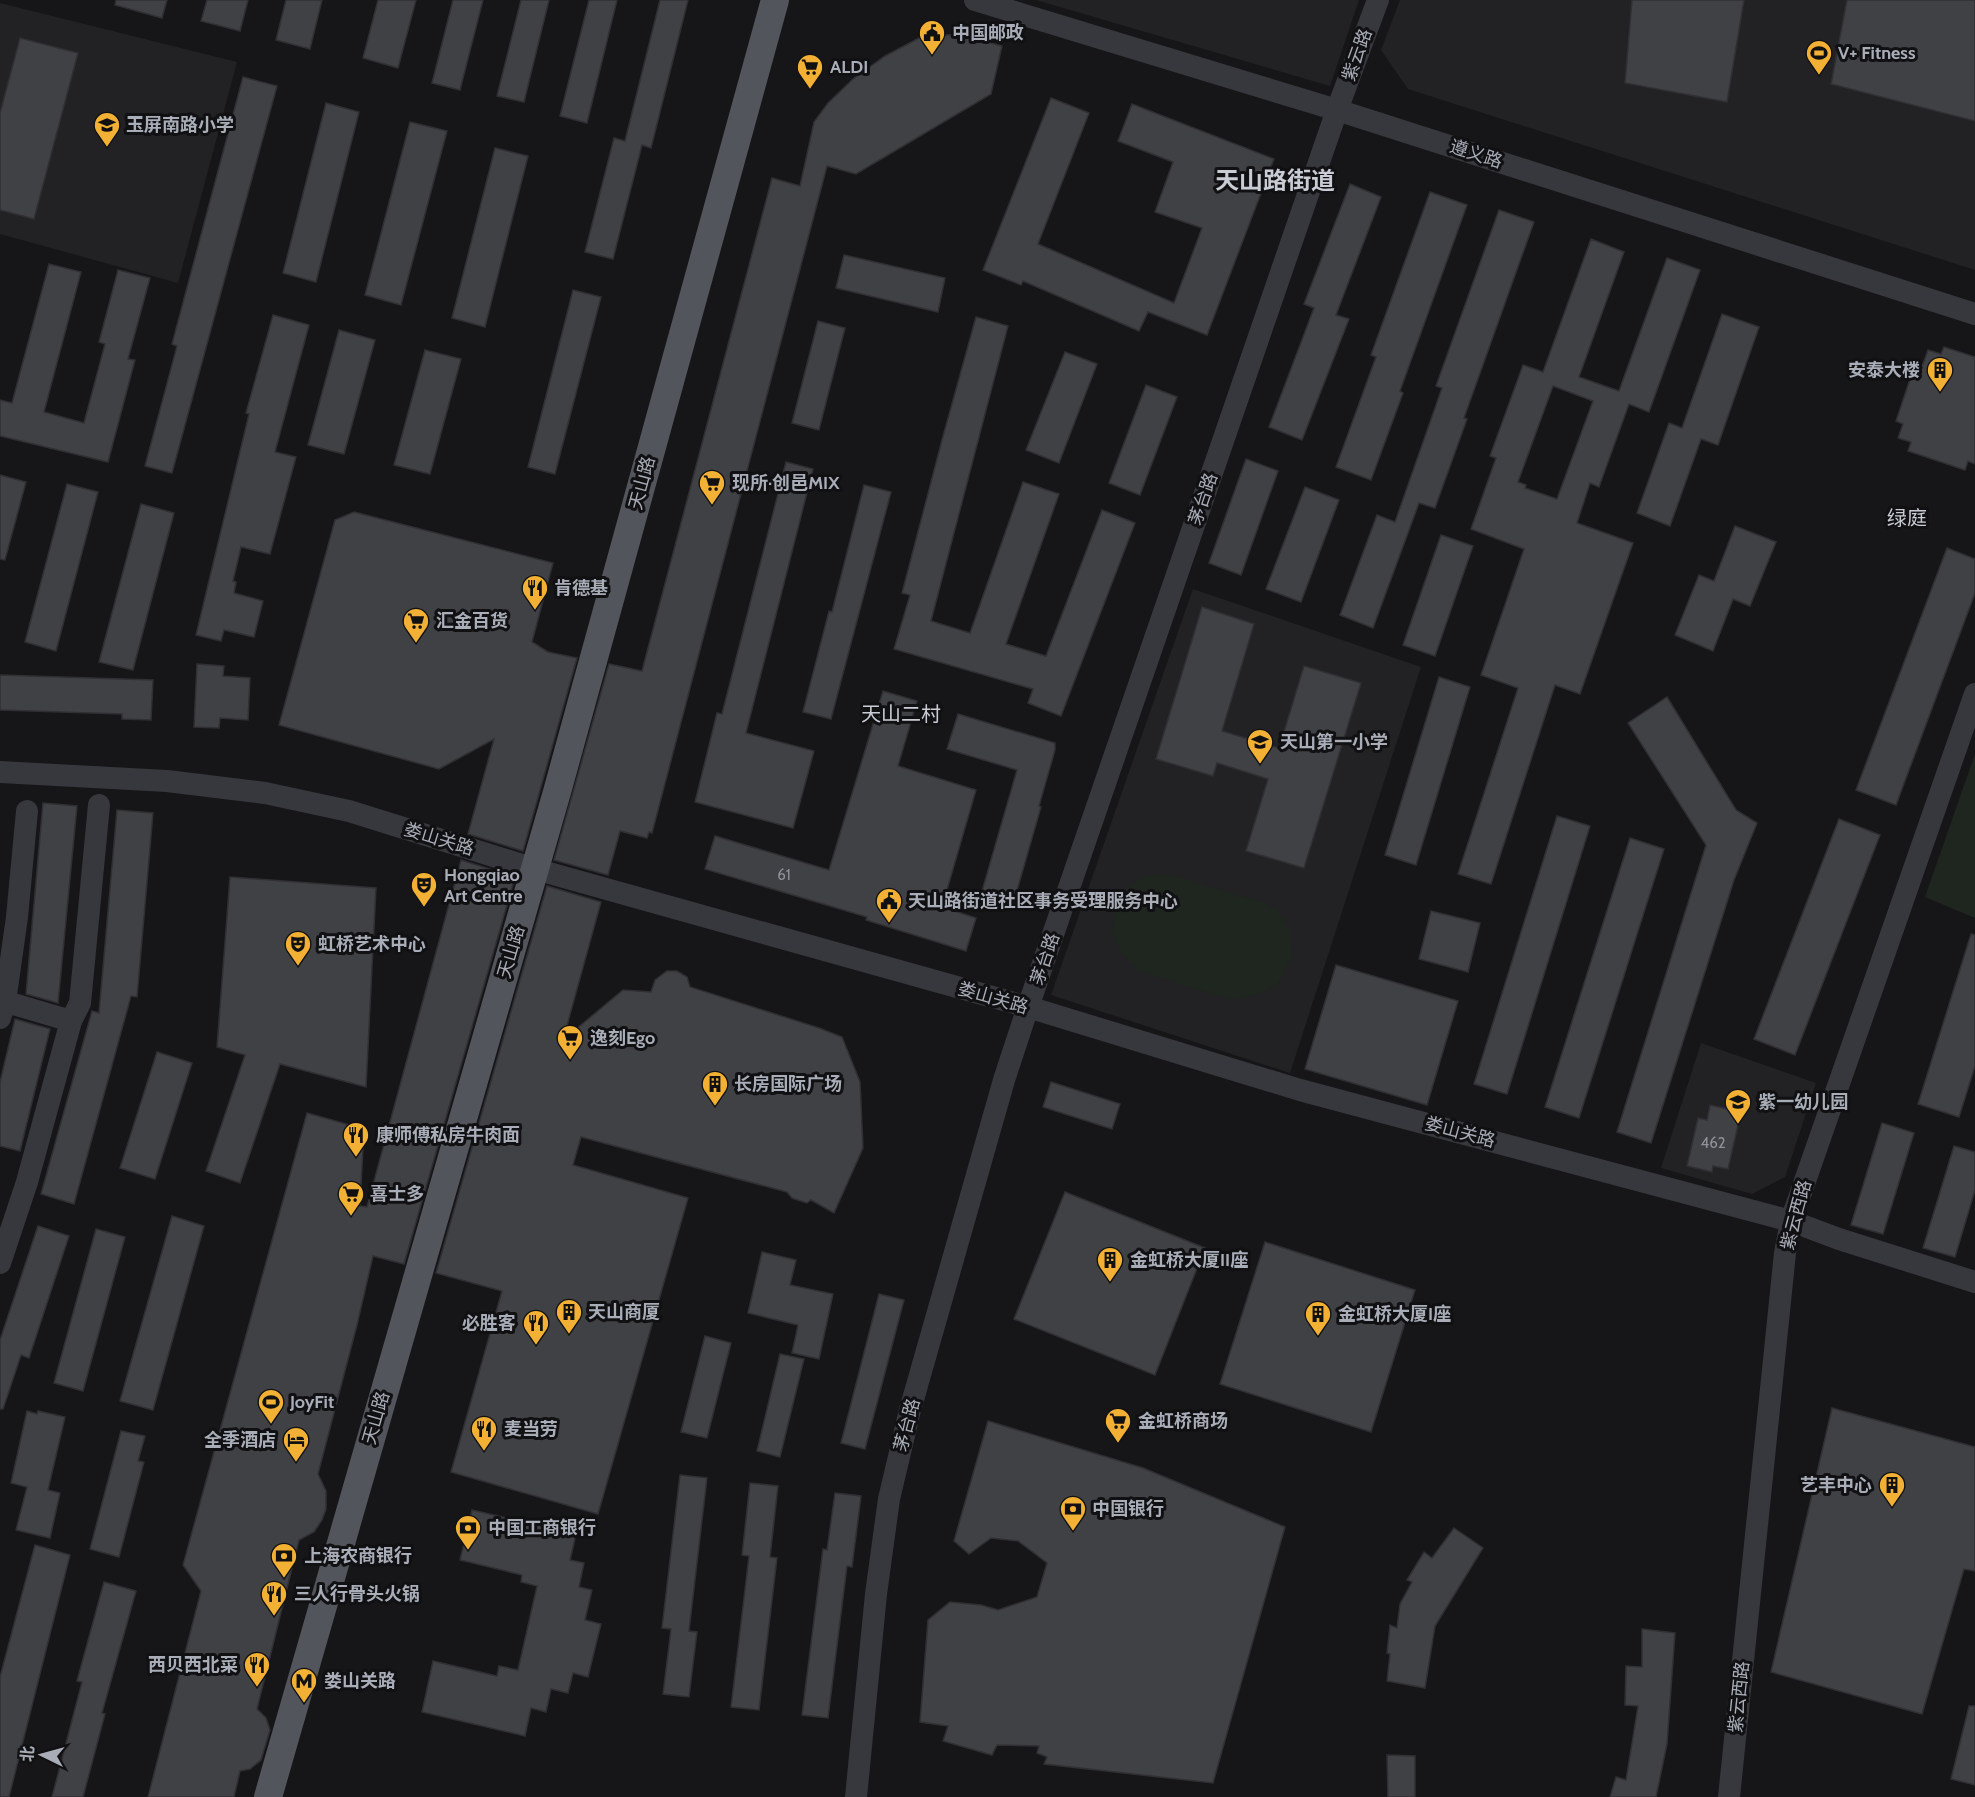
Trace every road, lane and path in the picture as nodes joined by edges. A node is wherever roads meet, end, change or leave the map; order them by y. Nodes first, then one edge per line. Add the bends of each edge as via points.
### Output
1 (775, 0) edge
2 (975, 0) edge
3 (1378, 0) edge
4 (1337, 110) junction
5 (1975, 314) edge
6 (1975, 694) edge
7 (0, 772) edge
8 (99, 805) dead end
9 (27, 811) dead end
10 (535, 869) junction
11 (2, 1007) edge
12 (1028, 1007) junction
13 (71, 1021) junction
14 (1791, 1221) junction
15 (0, 1263) edge
16 (1975, 1282) edge
17 (268, 1797) edge
18 (856, 1797) edge
19 (1729, 1797) edge

1 - 10 main road, 天山路
2 - 4 street, 遵义路
3 - 4 street, 紫云路
4 - 5 street, 遵义路
4 - 12 street, 茅台路
6 - 14 street, 紫云西路
7 - 10 street, 娄山关路 via 167,781 265,793 349,811
8 - 13 street via 80,1003
9 - 11 street
10 - 12 street, 娄山关路
10 - 17 main road, 天山路
11 - 13 street
12 - 14 street, 娄山关路 via 1300,1090
12 - 18 street, 茅台路 via 910,1410 889,1499
13 - 15 street via 27,1182
14 - 16 street, 娄山关路
14 - 19 street, 紫云西路

